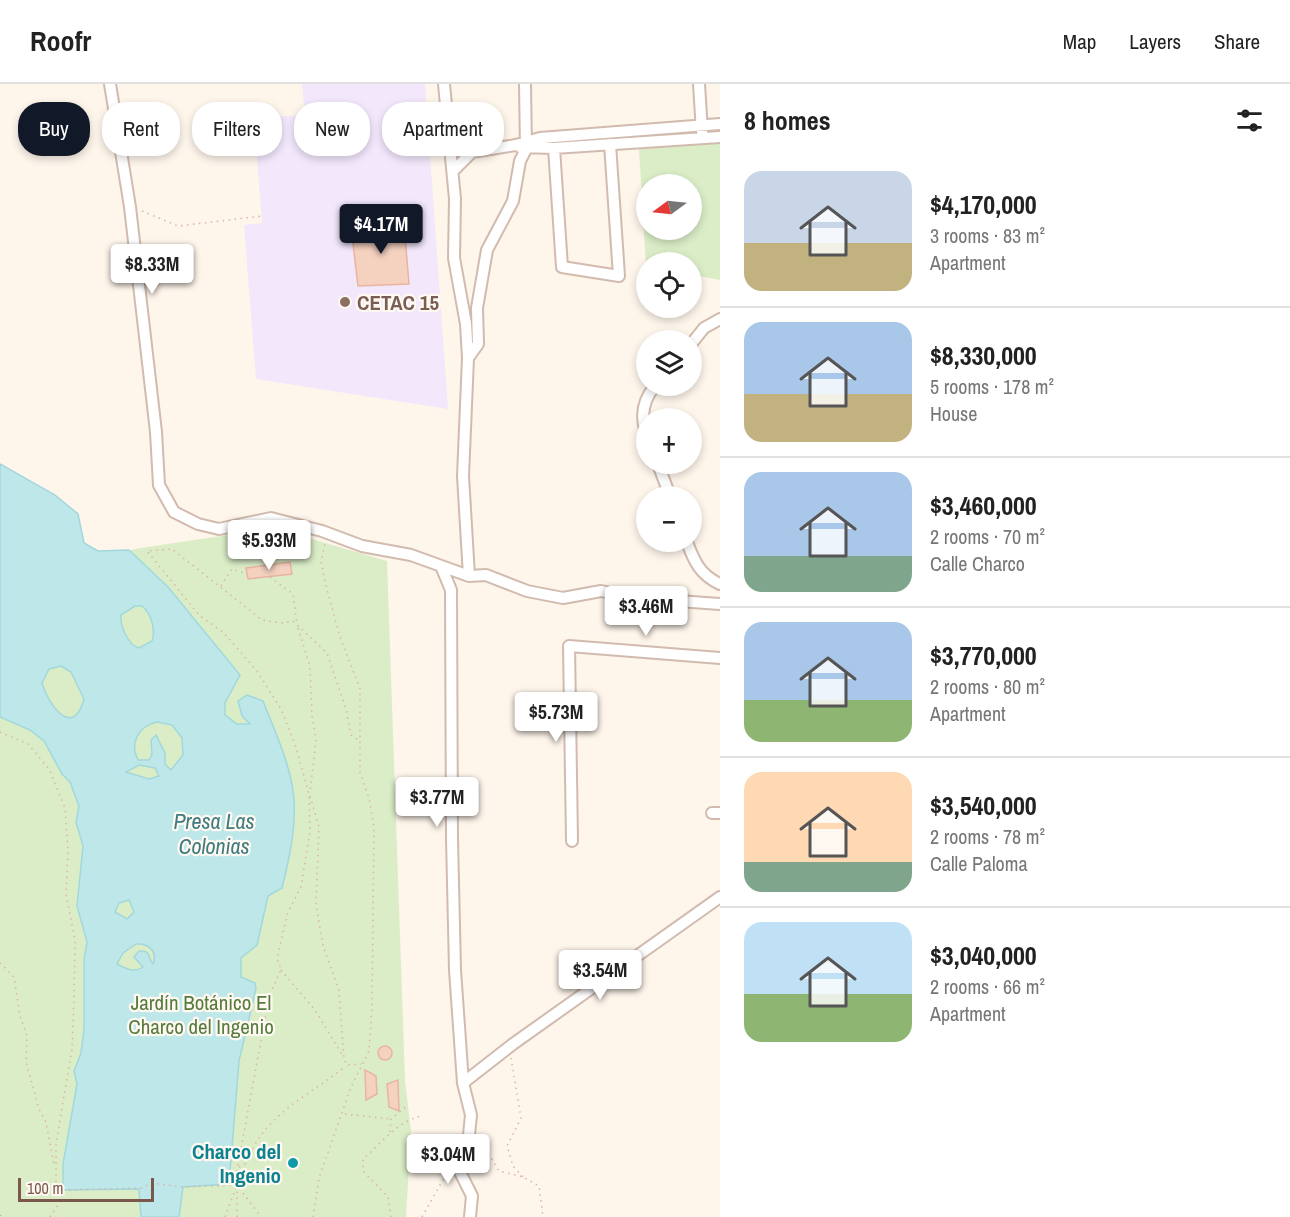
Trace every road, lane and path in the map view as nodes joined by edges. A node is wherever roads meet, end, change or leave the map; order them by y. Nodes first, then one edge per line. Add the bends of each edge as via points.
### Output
1 (444, 84) edge
2 (525, 84) edge
3 (699, 84) edge
4 (112, 86) edge
5 (446, 102) edge
6 (720, 124) edge
7 (702, 125) junction
8 (720, 137) edge
9 (703, 138) junction
10 (610, 144) junction
11 (523, 145) junction
12 (504, 148) edge
13 (554, 148) junction
14 (451, 156) edge
15 (468, 156) edge
16 (453, 171) junction
17 (129, 207) junction
18 (262, 216) dead end
19 (720, 319) edge
20 (702, 330) edge
21 (468, 358) junction
22 (322, 531) junction
23 (690, 552) edge
24 (441, 566) junction
25 (247, 574) dead end
26 (270, 576) dead end
27 (469, 576) junction
28 (720, 584) edge
29 (220, 586) junction
30 (720, 604) edge
31 (297, 626) junction
32 (720, 658) edge
33 (0, 732) edge
34 (360, 741) junction
35 (309, 794) junction
36 (572, 841) dead end
37 (720, 897) edge
38 (0, 963) edge
39 (281, 969) junction
40 (513, 1044) junction
41 (344, 1059) junction
42 (362, 1064) junction
43 (346, 1065) junction
44 (463, 1083) junction
45 (407, 1106) dead end
46 (344, 1113) junction
47 (421, 1116) dead end
48 (392, 1119) junction
49 (470, 1122) junction
50 (390, 1132) junction
51 (454, 1160) junction
52 (239, 1167) junction
53 (55, 1172) junction
54 (524, 1177) junction
55 (237, 1185) junction
56 (63, 1190) junction
57 (50, 1217) edge
58 (225, 1217) edge
59 (237, 1217) edge
60 (261, 1217) edge
61 (313, 1217) edge
62 (391, 1217) edge
63 (422, 1217) edge
64 (470, 1217) edge
65 (543, 1217) edge

1 - 5 street
2 - 11 street
3 - 7 street
4 - 17 street
6 - 7 street
7 - 9 street
7 - 11 street
8 - 9 street
9 - 10 street
10 - 13 street
10 - 13 street via 619,276 562,267
11 - 12 street
11 - 13 street
11 - 21 street via 513,201 487,250 477,308 478,344
14 - 16 street
15 - 16 street
16 - 21 street via 454,258 465,313
17 - 18 path via 178,226
17 - 22 street via 159,485 174,512 219,530 270,518
19 - 20 street
21 - 27 street via 464,476
22 - 24 street via 362,546 411,555
22 - 34 path via 325,543 321,561 326,582 340,637 360,688
23 - 28 street via 705,577
24 - 27 street
24 - 44 street via 451,590 452,839
25 - 29 path via 232,569
26 - 31 path via 293,594
27 - 30 street via 486,575 527,591 563,598 601,591 636,598
29 - 31 path via 262,620 293,621
29 - 35 path via 172,549 147,551 199,615 224,633 257,671 281,709
31 - 34 path via 327,653 351,735
31 - 35 path via 310,666 316,740
32 - 36 street via 569,646
33 - 53 path via 28,744 49,769 65,808 66,894 75,940 74,996 72,1050 62,1097
34 - 42 path via 360,772 374,827 372,1007 369,1051
35 - 39 path via 306,863 277,958
35 - 41 path via 319,827 316,905 322,946 339,990
37 - 40 street
38 - 53 path via 14,977 27,1036 26,1062 53,1147
39 - 41 path via 315,1010
39 - 52 path via 269,997
40 - 44 street
40 - 54 path via 510,1062 521,1118 507,1146 513,1166
41 - 43 path
42 - 43 path
42 - 46 path
43 - 52 path via 270,1121 254,1143 247,1163
44 - 49 street
45 - 48 path
46 - 48 path
46 - 61 path via 319,1178
47 - 50 path
48 - 50 path
49 - 51 street via 469,1135
49 - 54 path via 499,1171
50 - 62 path via 363,1159 363,1171 388,1197
51 - 63 path
51 - 64 street via 472,1196
52 - 55 path
53 - 56 path via 56,1185
54 - 65 path via 539,1186
55 - 56 path via 183,1187 151,1183 142,1188
55 - 58 path
55 - 59 path
55 - 60 path
56 - 57 path

